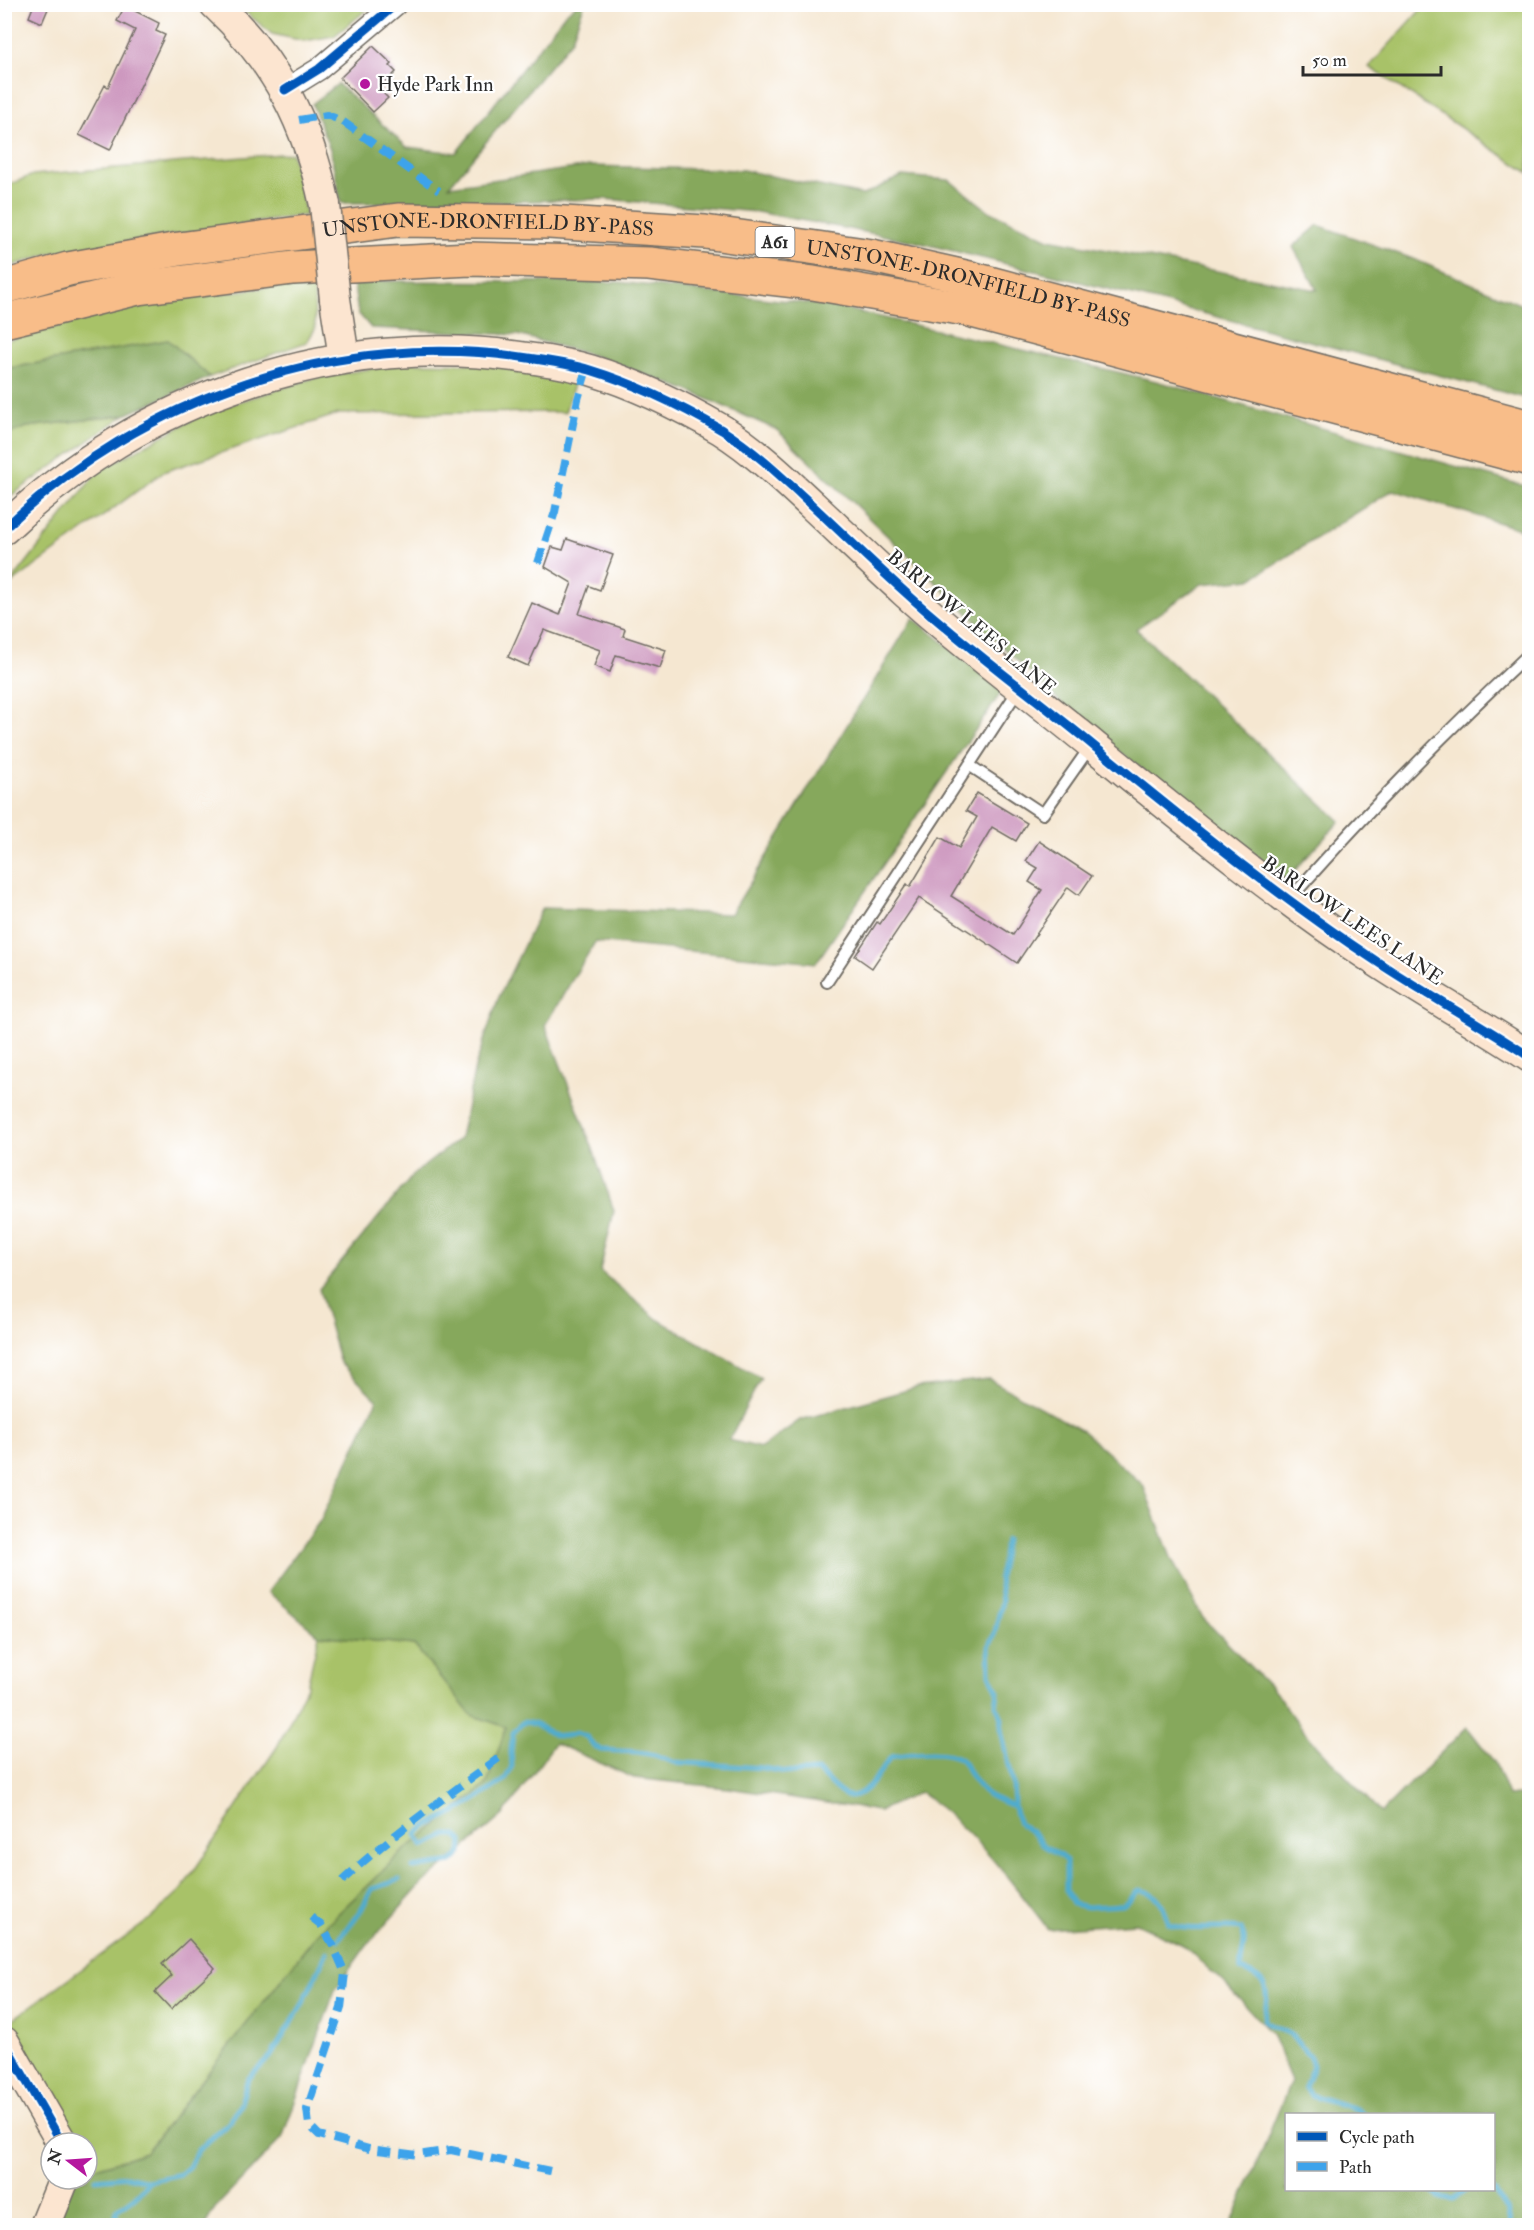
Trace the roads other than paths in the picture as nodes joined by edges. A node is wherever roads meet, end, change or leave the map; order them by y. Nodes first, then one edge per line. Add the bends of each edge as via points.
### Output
1 (215, 4) edge
2 (396, 4) edge
3 (285, 90) junction
4 (4, 287) edge
5 (4, 321) edge
6 (344, 358) junction
7 (1530, 427) edge
8 (1530, 459) edge
9 (4, 529) edge
10 (1530, 652) edge
11 (1021, 686) junction
12 (1091, 744) junction
13 (969, 765) junction
14 (1289, 901) junction
15 (828, 982) dead end
16 (1530, 1057) edge
17 (4, 2042) edge
18 (55, 2131) edge
19 (59, 2191) edge
20 (45, 2226) edge

1 - 3 street via 264,59
2 - 3 street via 319,69
3 - 6 street, bridge via 316,165 325,205
4 - 7 highway, UNSTONE-DRONFIELD BY-PASS / A61 via 68,269 178,249 398,220 549,222 705,232 872,256 970,278
5 - 8 highway, UNSTONE-DRONFIELD BY-PASS / A61 via 138,288 293,268 470,259 649,264 813,283 965,309
6 - 9 street, BARLOW LEES LANE via 250,381 139,428 74,469
6 - 11 street, BARLOW LEES LANE via 381,352 488,352 587,369 678,406 761,459 910,597
10 - 14 lane via 1344,838
11 - 12 street, BARLOW LEES LANE
11 - 13 lane
12 - 13 lane via 1043,814
12 - 14 street, BARLOW LEES LANE
13 - 15 lane
14 - 16 street, BARLOW LEES LANE via 1376,961
17 - 18 street
19 - 20 street

